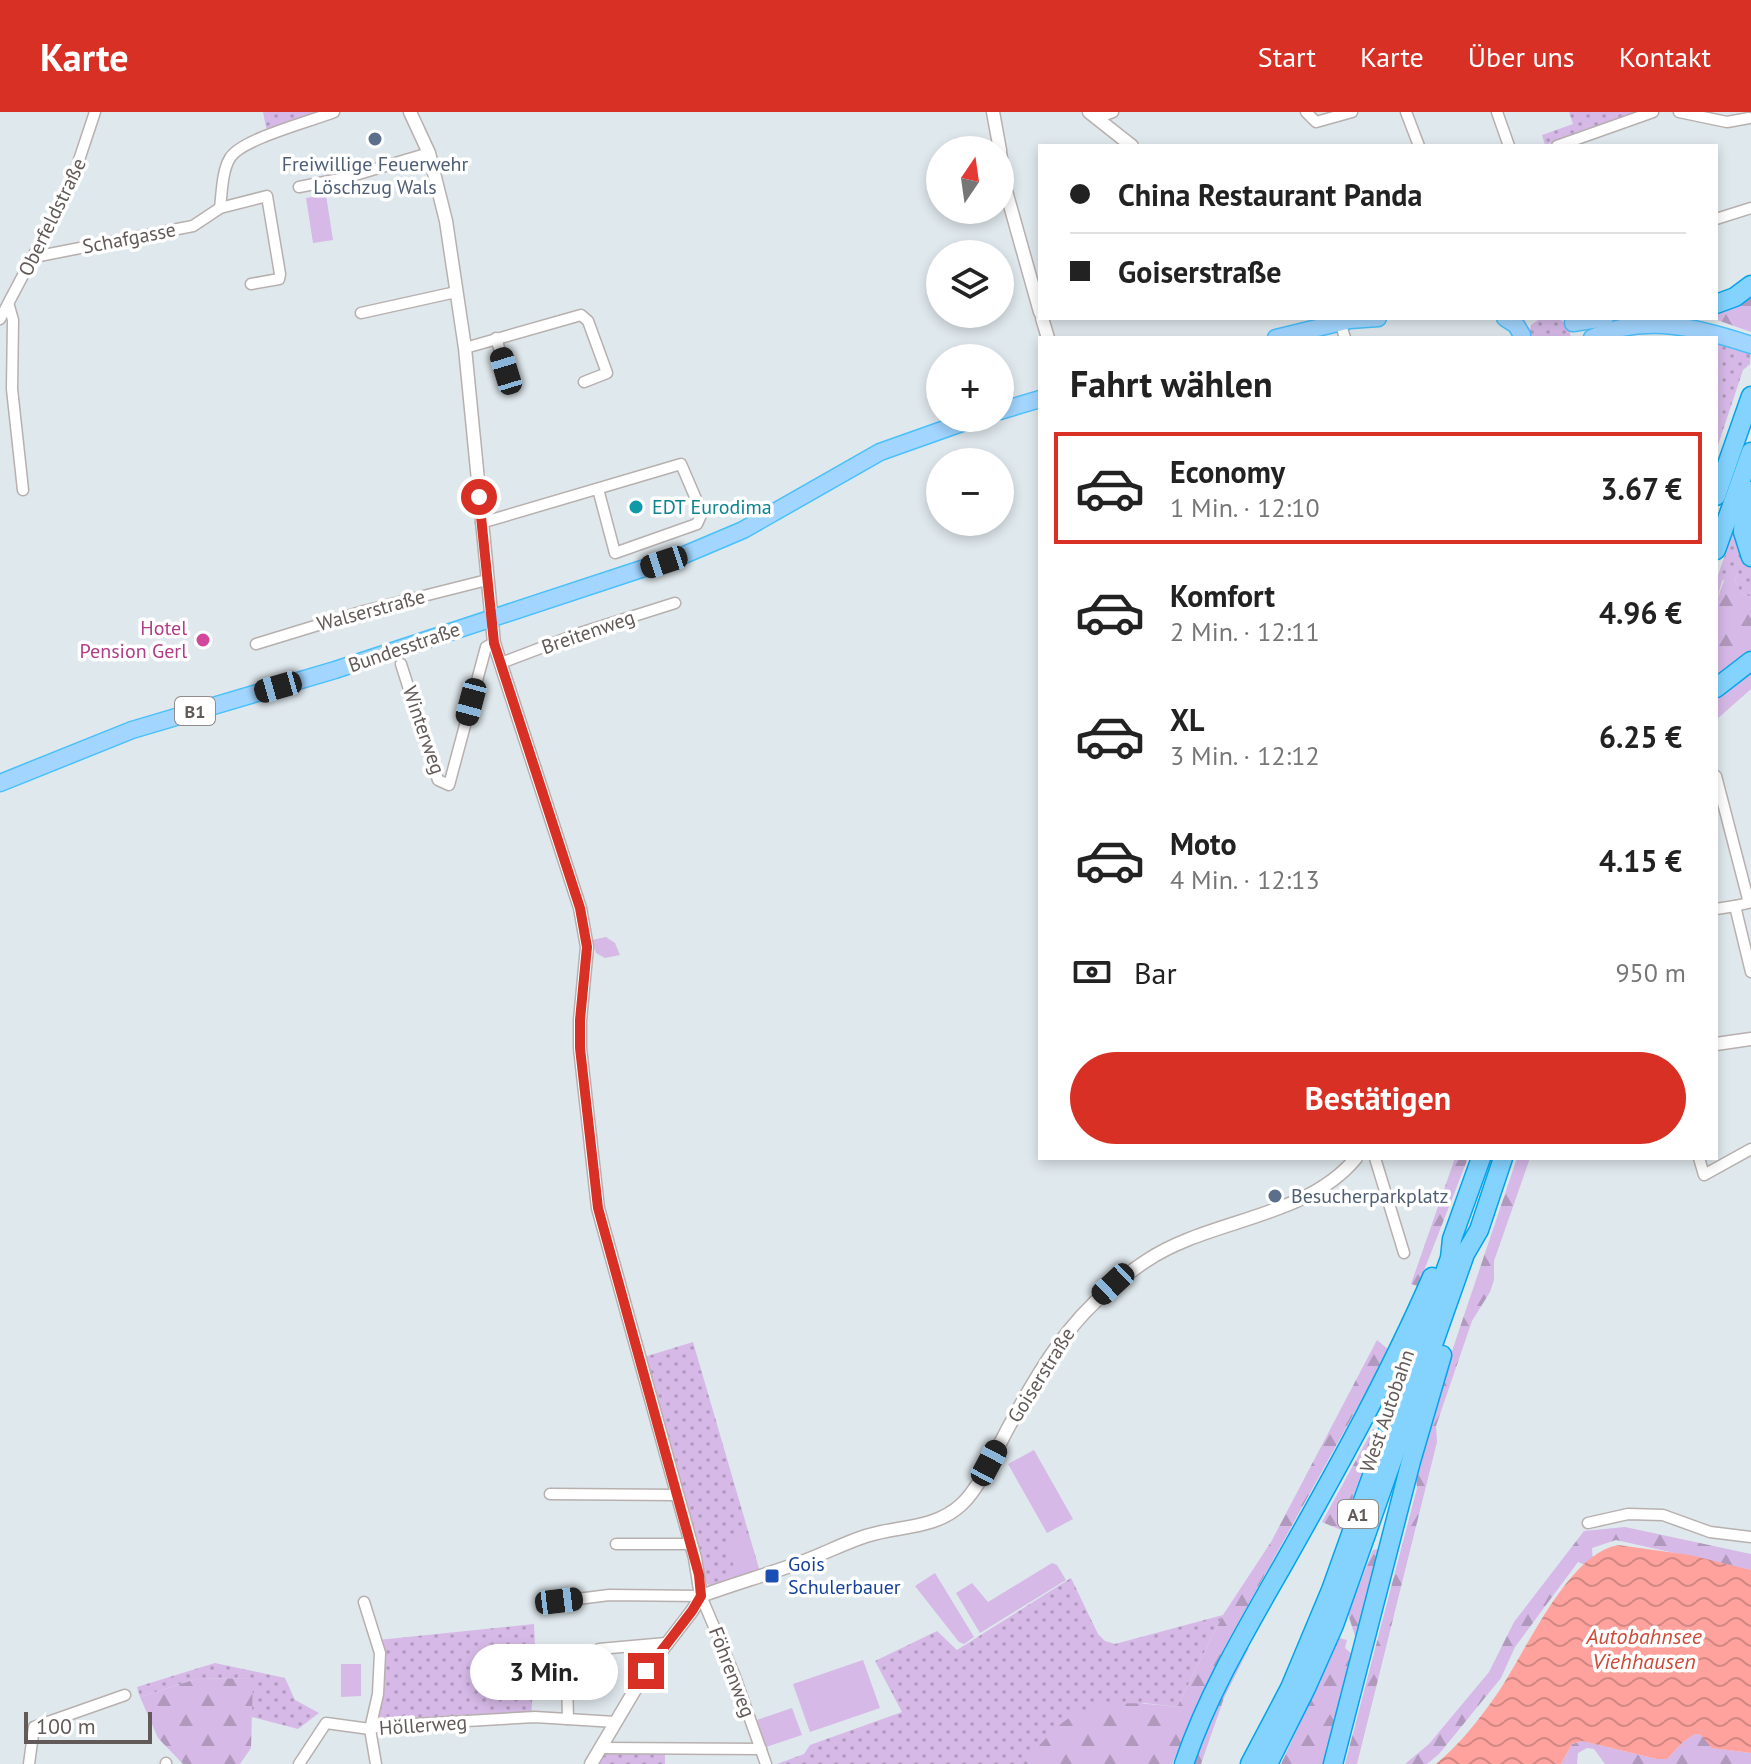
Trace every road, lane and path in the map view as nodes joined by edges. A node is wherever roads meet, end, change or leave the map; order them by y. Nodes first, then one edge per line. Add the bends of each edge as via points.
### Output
1 (95, 112) edge
2 (334, 112) edge
3 (410, 112) edge
4 (993, 112) edge
5 (1113, 112) edge
6 (1306, 112) edge
7 (1352, 112) edge
8 (1406, 112) edge
9 (1497, 112) edge
10 (1653, 112) edge
11 (1679, 112) edge
12 (1092, 115) edge
13 (1749, 118) edge
14 (997, 136) edge
15 (1129, 144) edge
16 (1418, 144) edge
17 (1508, 144) edge
18 (1563, 144) edge
19 (429, 153) junction
20 (299, 187) dead end
21 (220, 208) junction
22 (1751, 208) edge
23 (1718, 218) edge
24 (1014, 219) edge
25 (34, 257) junction
26 (251, 284) dead end
27 (1751, 285) edge
28 (456, 292) junction
29 (1718, 303) edge
30 (1038, 305) edge
31 (9, 306) junction
32 (361, 313) dead end
33 (0, 319) edge
34 (1369, 320) edge
35 (1508, 320) edge
36 (1597, 320) edge
37 (1703, 320) edge
38 (1347, 325) edge
39 (1572, 326) edge
40 (1751, 335) edge
41 (1287, 336) edge
42 (1522, 336) edge
43 (1599, 336) edge
44 (496, 338) junction
45 (1751, 345) edge
46 (465, 348) junction
47 (506, 371) dead end
48 (584, 382) dead end
49 (1751, 396) edge
50 (1038, 400) edge
51 (1014, 407) edge
52 (932, 432) edge
53 (1743, 457) edge
54 (1718, 476) edge
55 (598, 489) junction
56 (23, 490) dead end
57 (1718, 493) edge
58 (481, 523) junction
59 (1718, 543) edge
60 (1751, 557) edge
61 (487, 580) junction
62 (675, 603) dead end
63 (492, 617) junction
64 (494, 643) junction
65 (256, 644) dead end
66 (1751, 661) edge
67 (501, 663) junction
68 (401, 664) dead end
69 (1718, 686) edge
70 (0, 783) edge
71 (1718, 784) edge
72 (1735, 906) junction
73 (1718, 909) edge
74 (1751, 972) edge
75 (1751, 1039) edge
76 (1718, 1044) edge
77 (1751, 1149) edge
78 (1354, 1160) edge
79 (1376, 1160) edge
80 (1480, 1160) edge
81 (1502, 1160) edge
82 (1700, 1160) edge
83 (1479, 1230) junction
84 (1452, 1239) junction
85 (1404, 1253) dead end
86 (550, 1494) dead end
87 (677, 1495) junction
88 (1588, 1523) dead end
89 (1751, 1537) edge
90 (616, 1544) dead end
91 (690, 1544) junction
92 (701, 1596) junction
93 (364, 1602) dead end
94 (546, 1603) dead end
95 (666, 1643) junction
96 (599, 1649) dead end
97 (567, 1678) dead end
98 (125, 1695) dead end
99 (568, 1719) junction
100 (615, 1722) junction
101 (370, 1729) junction
102 (601, 1748) junction
103 (761, 1749) junction
104 (29, 1764) edge
105 (299, 1764) edge
106 (376, 1764) edge
107 (591, 1764) edge
108 (766, 1764) edge
109 (1184, 1764) edge
110 (1250, 1764) edge
111 (1268, 1764) edge
112 (1333, 1764) edge

1 - 25 street, Oberfeldstraße via 71,184
2 - 21 street via 240,147 227,164
3 - 19 street
4 - 14 street
5 - 12 street
6 - 7 street via 1316,122
8 - 16 street
9 - 17 street
10 - 18 street
11 - 13 street via 1727,122
12 - 15 street
19 - 20 street
19 - 28 street
21 - 25 street, Schafgasse via 193,226
21 - 26 street, Schafgasse via 267,196 279,279
22 - 23 street
24 - 30 street
25 - 31 street, Oberfeldstraße
27 - 29 highway
28 - 32 street
28 - 46 street
31 - 33 street, Oberfeldstraße
31 - 56 street
34 - 38 main road
35 - 42 main road
36 - 39 main road
37 - 40 main road
38 - 41 main road
43 - 45 main road via 1635,326 1669,325
44 - 46 street
44 - 47 street
44 - 48 street via 581,315 607,373
46 - 58 street
49 - 53 highway
50 - 51 main road
52 - 63 main road, Bundesstraße / B1 via 880,452 720,541
53 - 54 highway
53 - 57 highway
53 - 59 highway
53 - 60 highway via 1742,521
55 - 55 street via 681,464 702,513 697,524 615,553
55 - 58 street
58 - 61 street
61 - 63 street
61 - 65 street, Walserstraße
62 - 67 street, Breitenweg
63 - 64 street
63 - 70 main road, Bundesstraße / B1 via 132,730
64 - 67 street
64 - 68 street, Winterweg via 486,647 449,785 438,780
66 - 69 highway
67 - 87 street via 584,924 580,1048 598,1208
71 - 72 street via 1748,899
72 - 73 street
72 - 74 street
75 - 76 street
77 - 82 street via 1704,1175
78 - 92 street, Goiserstraße via 1326,1186 1200,1234 1149,1258 1113,1284 1075,1319 1045,1360 989,1463 965,1501 950,1514 929,1524 868,1535
79 - 85 street
80 - 84 highway, West Autobahn / A1
81 - 83 highway, West Autobahn / A1
83 - 111 highway, West Autobahn / A1 via 1465,1254 1334,1625
83 - 112 highway via 1411,1461
84 - 109 highway via 1356,1434 1235,1649
84 - 110 highway, West Autobahn / A1 via 1450,1258 1331,1590 1290,1688
86 - 87 street
87 - 91 street
88 - 89 street via 1628,1514 1663,1515 1710,1532
90 - 91 street
91 - 92 street
92 - 94 street via 609,1595
92 - 95 street
92 - 103 street, Föhrenweg
93 - 101 street via 380,1653
95 - 96 street
95 - 100 street
97 - 99 street
98 - 104 street via 34,1727
99 - 100 street, Höllerweg
99 - 101 street, Höllerweg
100 - 102 street
101 - 105 street, Höllerweg via 326,1723
101 - 106 street
102 - 103 street, Föhrenweg
102 - 107 street
103 - 108 street, Föhrenweg

